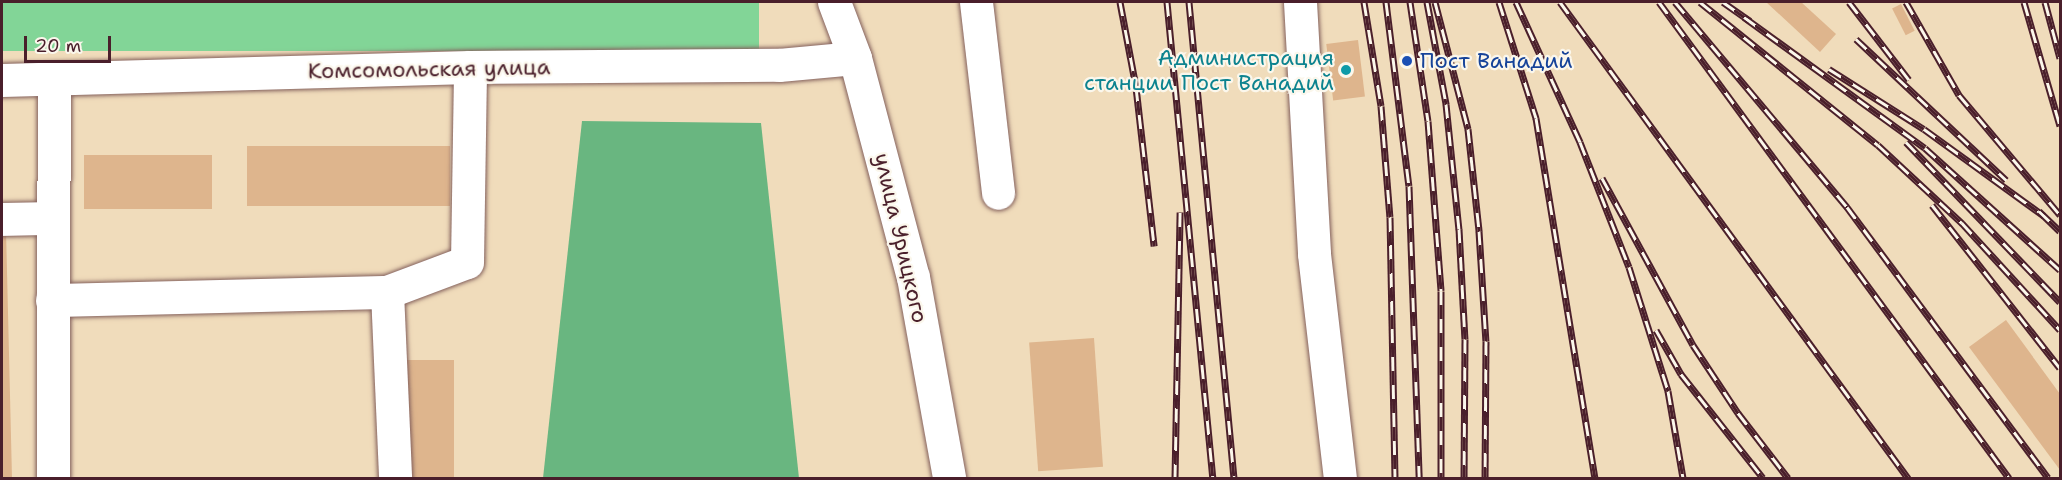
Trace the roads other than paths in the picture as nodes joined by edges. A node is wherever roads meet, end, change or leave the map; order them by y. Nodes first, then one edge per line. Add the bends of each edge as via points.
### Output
1 (834, 2) edge
2 (976, 2) edge
3 (1300, 2) edge
4 (855, 58) junction
5 (470, 67) junction
6 (2, 80) edge
7 (54, 80) junction
8 (998, 193) dead end
9 (51, 218) junction
10 (2, 219) edge
11 (387, 292) junction
12 (52, 300) junction
13 (53, 478) edge
14 (395, 478) edge
15 (949, 478) edge
16 (1340, 478) edge

1 - 4 street, улица Урицкого
2 - 8 street
3 - 16 street via 1314,254
4 - 5 street, Комсомольская улица via 779,65
4 - 15 street, улица Урицкого via 913,277
5 - 7 street, Комсомольская улица
5 - 11 street via 467,262
6 - 7 street, Комсомольская улица
7 - 9 street
9 - 10 street
9 - 12 street
11 - 12 street
11 - 14 street
12 - 13 street

